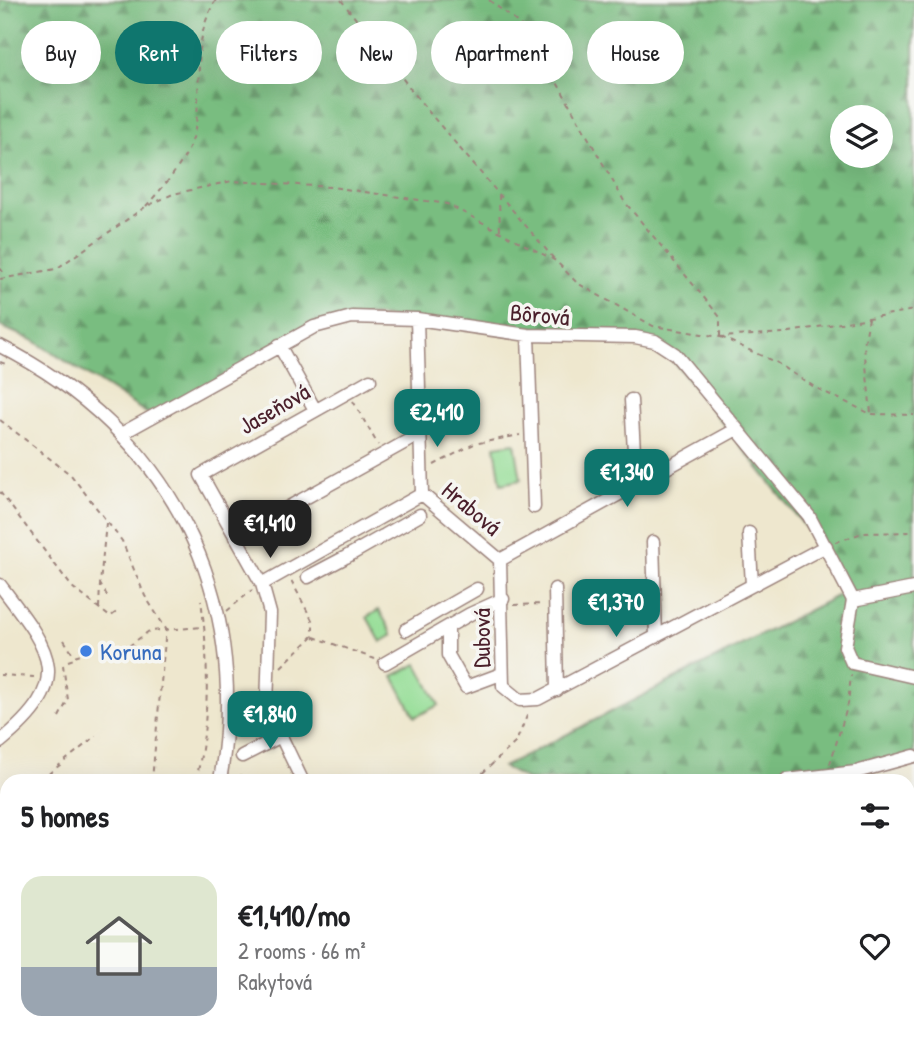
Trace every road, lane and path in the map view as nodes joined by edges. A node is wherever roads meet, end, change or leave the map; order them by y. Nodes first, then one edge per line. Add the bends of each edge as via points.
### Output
1 (216, 0) edge
2 (341, 0) edge
3 (489, 0) edge
4 (499, 194) junction
5 (145, 207) junction
6 (500, 232) junction
7 (556, 261) junction
8 (0, 268) edge
9 (8, 277) junction
10 (0, 279) edge
11 (914, 310) edge
12 (869, 316) junction
13 (417, 318) junction
14 (528, 335) junction
15 (720, 337) junction
16 (279, 345) junction
17 (0, 346) edge
18 (0, 362) edge
19 (9, 365) dead end
20 (370, 380) dead end
21 (347, 391) junction
22 (631, 400) dead end
23 (314, 408) junction
24 (872, 414) junction
25 (914, 415) edge
26 (0, 420) edge
27 (737, 429) junction
28 (531, 433) junction
29 (121, 434) junction
30 (420, 435) junction
31 (383, 455) junction
32 (421, 472) junction
33 (636, 485) junction
34 (0, 492) edge
35 (422, 494) junction
36 (534, 507) dead end
37 (395, 509) junction
38 (420, 515) dead end
39 (106, 522) junction
40 (404, 524) junction
41 (356, 530) junction
42 (914, 532) edge
43 (749, 533) dead end
44 (235, 537) junction
45 (653, 542) dead end
46 (365, 546) junction
47 (825, 546) junction
48 (324, 549) junction
49 (341, 560) junction
50 (500, 560) junction
51 (286, 570) junction
52 (308, 578) dead end
53 (100, 584) junction
54 (0, 585) edge
55 (259, 585) junction
56 (752, 585) junction
57 (914, 588) edge
58 (477, 589) dead end
59 (555, 589) dead end
60 (108, 597) dead end
61 (461, 598) junction
62 (852, 600) junction
63 (503, 602) junction
64 (555, 604) junction
65 (99, 608) junction
66 (118, 611) dead end
67 (225, 613) dead end
68 (470, 614) junction
69 (425, 618) junction
70 (204, 627) junction
71 (448, 627) junction
72 (166, 629) junction
73 (406, 630) dead end
74 (434, 635) junction
75 (313, 636) junction
76 (656, 637) junction
77 (64, 640) dead end
78 (211, 642) dead end
79 (114, 646) dead end
80 (84, 653) dead end
81 (78, 657) junction
82 (68, 661) dead end
83 (385, 663) joint
84 (852, 663) junction
85 (63, 665) dead end
86 (38, 670) dead end
87 (501, 674) junction
88 (0, 675) edge
89 (914, 677) edge
90 (207, 679) junction
91 (216, 679) dead end
92 (268, 679) junction
93 (558, 690) junction
94 (538, 699) junction
95 (228, 706) junction
96 (267, 707) junction
97 (59, 718) dead end
98 (96, 736) dead end
99 (281, 736) junction
100 (0, 742) edge
101 (242, 756) dead end
102 (914, 756) edge
103 (296, 765) junction
104 (825, 773) junction
105 (48, 774) edge
106 (153, 774) edge
107 (197, 774) edge
108 (221, 774) edge
109 (292, 774) edge
110 (300, 774) edge
111 (481, 774) edge
112 (820, 774) edge

1 - 5 path via 207,13 199,51 194,135 170,180
2 - 4 path
3 - 15 path via 528,31 624,201 720,317
4 - 6 path
4 - 7 path
5 - 6 path via 173,194 232,181 331,187 447,204
5 - 9 path via 56,269
6 - 7 path
7 - 15 path via 577,283 653,326
8 - 9 path
9 - 10 path
11 - 12 path
12 - 15 path via 785,333
12 - 24 path via 864,346
13 - 14 street, Bôrová
13 - 16 street, Bôrová via 352,317 314,327
13 - 30 street, Hrabová
14 - 27 street, Bôrová via 655,341 675,354
14 - 28 street
15 - 24 path
16 - 23 street
16 - 29 street, Bôrová
17 - 29 street via 48,373
18 - 19 path
20 - 21 street, Jaseňová
21 - 23 street, Jaseňová
21 - 31 path
22 - 33 street
23 - 44 street, Jaseňová via 201,475
24 - 25 path
26 - 39 path via 71,475
27 - 33 street
27 - 47 street, Bôrová via 809,516
28 - 32 path via 474,444
28 - 36 street
29 - 95 street via 176,504 205,564 225,640
30 - 31 street
30 - 32 street, Hrabová
31 - 44 street
32 - 35 street, Hrabová
33 - 50 street
34 - 65 path via 72,587
35 - 37 street
35 - 50 street, Hrabová
37 - 40 street
37 - 41 street
38 - 40 street
39 - 53 path
39 - 72 path via 122,541 145,596
40 - 46 street
41 - 46 street
41 - 48 street
42 - 47 path via 862,533
43 - 56 street
44 - 55 street
45 - 76 street
46 - 49 street
47 - 56 street
47 - 62 street, Bôrová
48 - 49 street
48 - 51 street
49 - 52 street
50 - 63 street, Dubová
51 - 55 street
51 - 75 path via 313,622
53 - 60 path
53 - 65 path
54 - 100 street via 38,635 47,655 48,677 46,690 26,721
55 - 67 path
55 - 92 street via 270,613
56 - 76 street
57 - 62 street
58 - 61 street
59 - 64 street
61 - 68 street
61 - 69 street
62 - 84 street via 845,647
63 - 64 path
63 - 68 street
63 - 87 street, Dubová
64 - 93 street
65 - 66 path via 110,617
68 - 71 street
69 - 73 street
69 - 74 street
70 - 72 path
70 - 78 path via 201,592
70 - 90 path
71 - 74 street
71 - 87 street via 448,655 466,687
72 - 79 path via 147,632 121,652
72 - 106 path
74 - 83 street
75 - 83 path
75 - 92 path
76 - 93 street
77 - 81 path
80 - 81 path
81 - 82 path
84 - 89 street
84 - 104 path via 848,704
85 - 97 path via 68,700
86 - 88 path via 37,677
87 - 94 street, Dubová via 503,686 520,700
90 - 91 path
90 - 107 path
92 - 96 street
93 - 94 street
94 - 111 path via 524,717 516,742
95 - 96 street
95 - 108 street
96 - 99 street
98 - 105 path
99 - 101 street
99 - 103 street
102 - 104 street via 856,772
103 - 109 street
103 - 110 street
104 - 112 street

